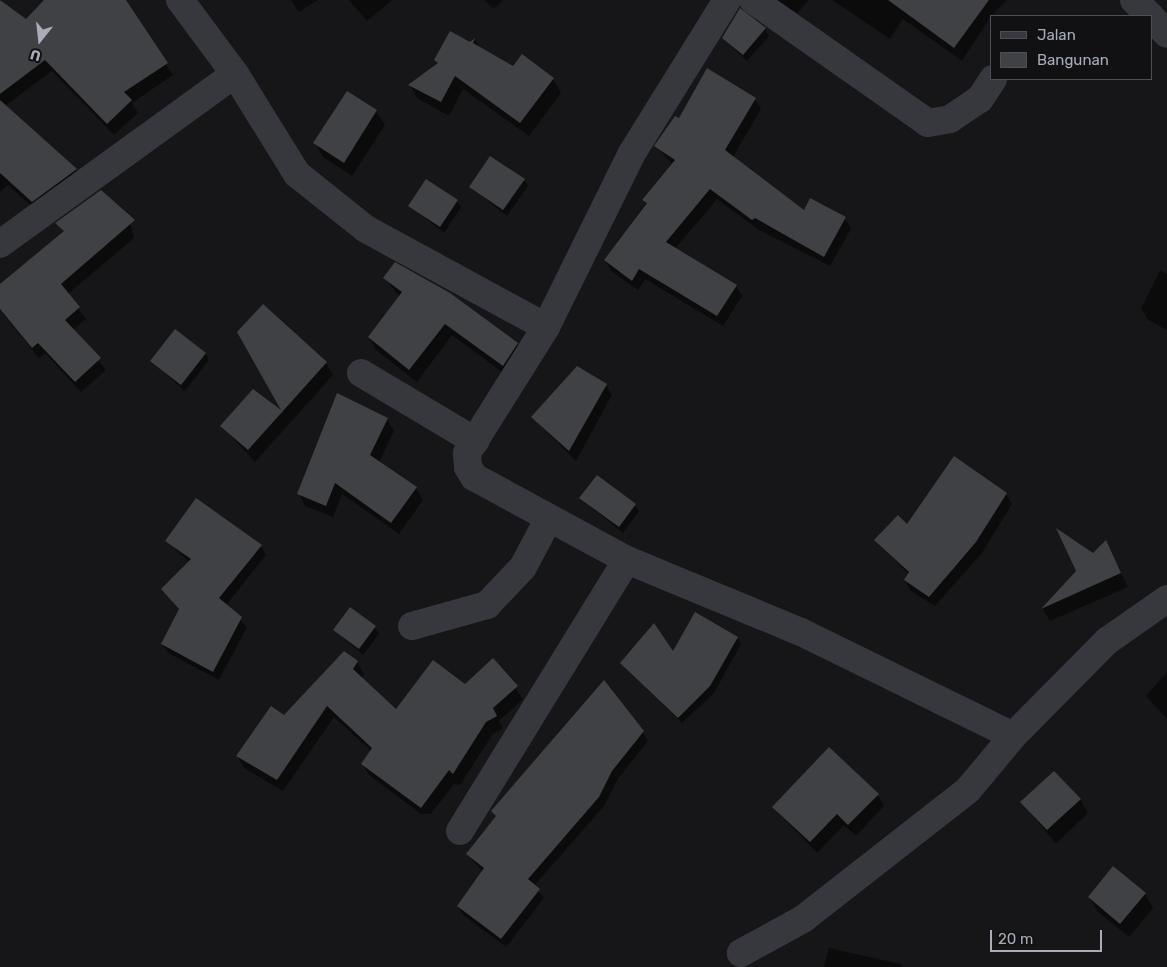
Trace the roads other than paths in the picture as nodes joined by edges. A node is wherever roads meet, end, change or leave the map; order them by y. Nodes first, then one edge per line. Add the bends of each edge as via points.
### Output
1 (180, 0) edge
2 (726, 0) edge
3 (753, 0) edge
4 (1134, 0) edge
5 (1148, 15) edge
6 (1152, 19) edge
7 (1167, 34) edge
8 (235, 74) junction
9 (992, 80) edge
10 (0, 244) edge
11 (546, 327) junction
12 (361, 373) dead end
13 (475, 441) junction
14 (548, 520) junction
15 (627, 560) junction
16 (1167, 599) edge
17 (412, 626) dead end
18 (1013, 736) junction
19 (460, 831) dead end
20 (741, 953) dead end

1 - 8 street
2 - 11 street via 632,153
3 - 9 street via 928,123 950,118 980,99
4 - 5 street
6 - 7 street
8 - 10 street
8 - 11 street via 297,174 366,228
11 - 13 street
12 - 13 street
13 - 14 street via 467,453 474,478
14 - 15 street
14 - 17 street via 523,567 487,605
15 - 18 street via 801,632
15 - 19 street
16 - 18 street via 1107,641
18 - 20 street via 968,790 802,919

